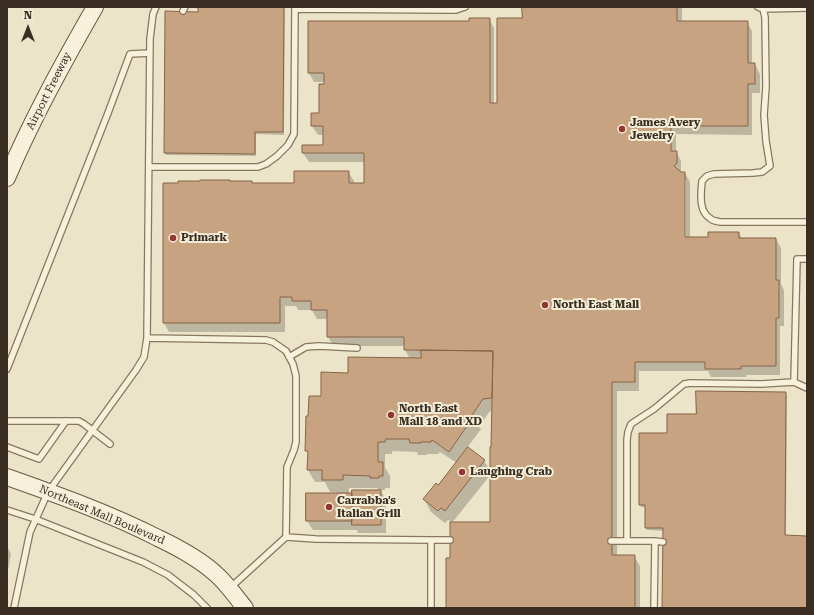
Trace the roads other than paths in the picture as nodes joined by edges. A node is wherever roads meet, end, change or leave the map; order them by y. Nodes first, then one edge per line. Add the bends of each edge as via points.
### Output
1 (95, 7) edge
2 (156, 7) edge
3 (465, 7) edge
4 (296, 8) edge
5 (760, 8) edge
6 (807, 8) edge
7 (150, 53) junction
8 (149, 167) junction
9 (7, 178) edge
10 (807, 222) edge
11 (807, 259) edge
12 (147, 338) junction
13 (357, 348) dead end
14 (289, 357) junction
15 (7, 369) edge
16 (794, 382) junction
17 (807, 388) edge
18 (7, 422) edge
19 (66, 422) junction
20 (92, 430) junction
21 (110, 444) dead end
22 (7, 447) edge
23 (7, 477) edge
24 (48, 492) junction
25 (7, 510) edge
26 (35, 519) junction
27 (286, 537) junction
28 (431, 540) junction
29 (450, 540) dead end
30 (611, 541) dead end
31 (627, 541) junction
32 (655, 542) junction
33 (663, 542) dead end
34 (230, 589) junction
35 (14, 608) edge
36 (207, 608) edge
37 (245, 608) edge
38 (431, 608) edge
39 (654, 608) edge

1 - 9 street, Airport Freeway via 59,70
2 - 7 lane via 151,22
3 - 4 lane via 456,10
4 - 8 lane via 294,134 288,145 266,164 258,167
5 - 6 lane
5 - 10 lane via 765,17 764,115 770,166 762,172 707,176 702,181 701,204 703,212 710,219 720,222
7 - 8 lane
7 - 15 lane via 130,54
8 - 12 lane
11 - 16 lane via 797,259
12 - 14 lane via 266,340 286,351
12 - 20 lane via 144,357
13 - 14 lane via 306,347
14 - 27 lane via 296,376 296,431 294,450 288,466
16 - 17 lane
16 - 31 lane via 684,384 631,424 627,440
18 - 19 lane
19 - 20 lane via 79,422
19 - 22 lane via 39,459
20 - 21 lane
20 - 24 lane
23 - 24 street, Northeast Mall Boulevard
24 - 26 lane
24 - 34 street, Northeast Mall Boulevard via 138,528 177,547 207,567
25 - 26 lane
26 - 35 lane
26 - 36 lane via 168,575
27 - 28 lane
27 - 34 lane
28 - 29 lane
28 - 38 lane
30 - 31 lane
31 - 32 lane
32 - 33 lane
32 - 39 lane
34 - 37 street, Northeast Mall Boulevard

